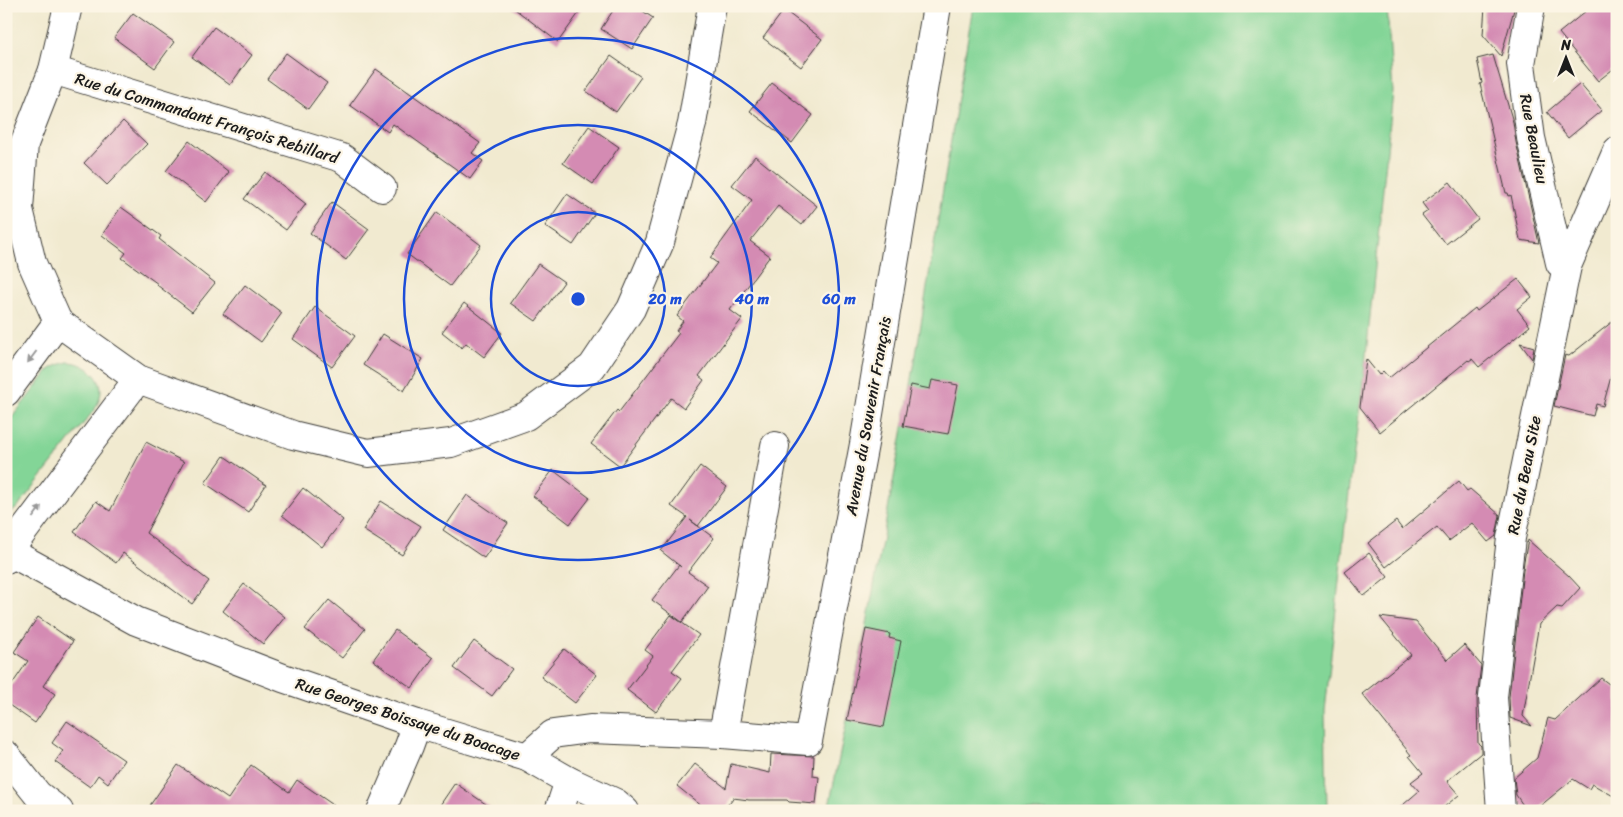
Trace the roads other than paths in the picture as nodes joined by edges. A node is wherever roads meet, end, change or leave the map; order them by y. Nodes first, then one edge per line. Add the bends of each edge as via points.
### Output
1 (68, 6) edge
2 (712, 6) edge
3 (937, 6) edge
4 (1531, 6) edge
5 (53, 70) junction
6 (1617, 151) edge
7 (382, 188) dead end
8 (1567, 266) junction
9 (58, 322) junction
10 (138, 379) junction
11 (6, 392) edge
12 (775, 446) dead end
13 (7, 554) edge
14 (417, 724) junction
15 (723, 734) junction
16 (6, 755) edge
17 (527, 757) junction
18 (569, 781) junction
19 (59, 811) edge
20 (381, 811) edge
21 (559, 811) edge
22 (626, 811) edge
23 (1501, 811) edge

1 - 5 street
2 - 10 street via 692,124 660,242 631,309 592,367 526,416 451,443 368,453 293,435
3 - 15 street, Avenue du Souvenir Français via 864,444 808,741
4 - 8 street, Rue Beaulieu via 1522,74 1551,224 1560,262
5 - 7 street, Rue du Commandant François Rebillard via 342,158
5 - 9 street via 24,144 19,209 32,263
6 - 8 street, Rue du Beau Site
8 - 23 street, Rue du Beau Site via 1511,538 1493,696
9 - 10 street
9 -> 11 street
13 -> 10 street
12 - 15 street
13 - 14 street, Rue Georges Boissaye du Boacage via 136,621 283,678
14 - 17 street, Rue Georges Boissaye du Boacage
14 - 20 street
15 - 17 street, Rue Georges Boissaye du Boacage via 590,729 554,734
16 - 19 street via 38,795
17 - 18 street
18 - 21 street
18 - 22 street

